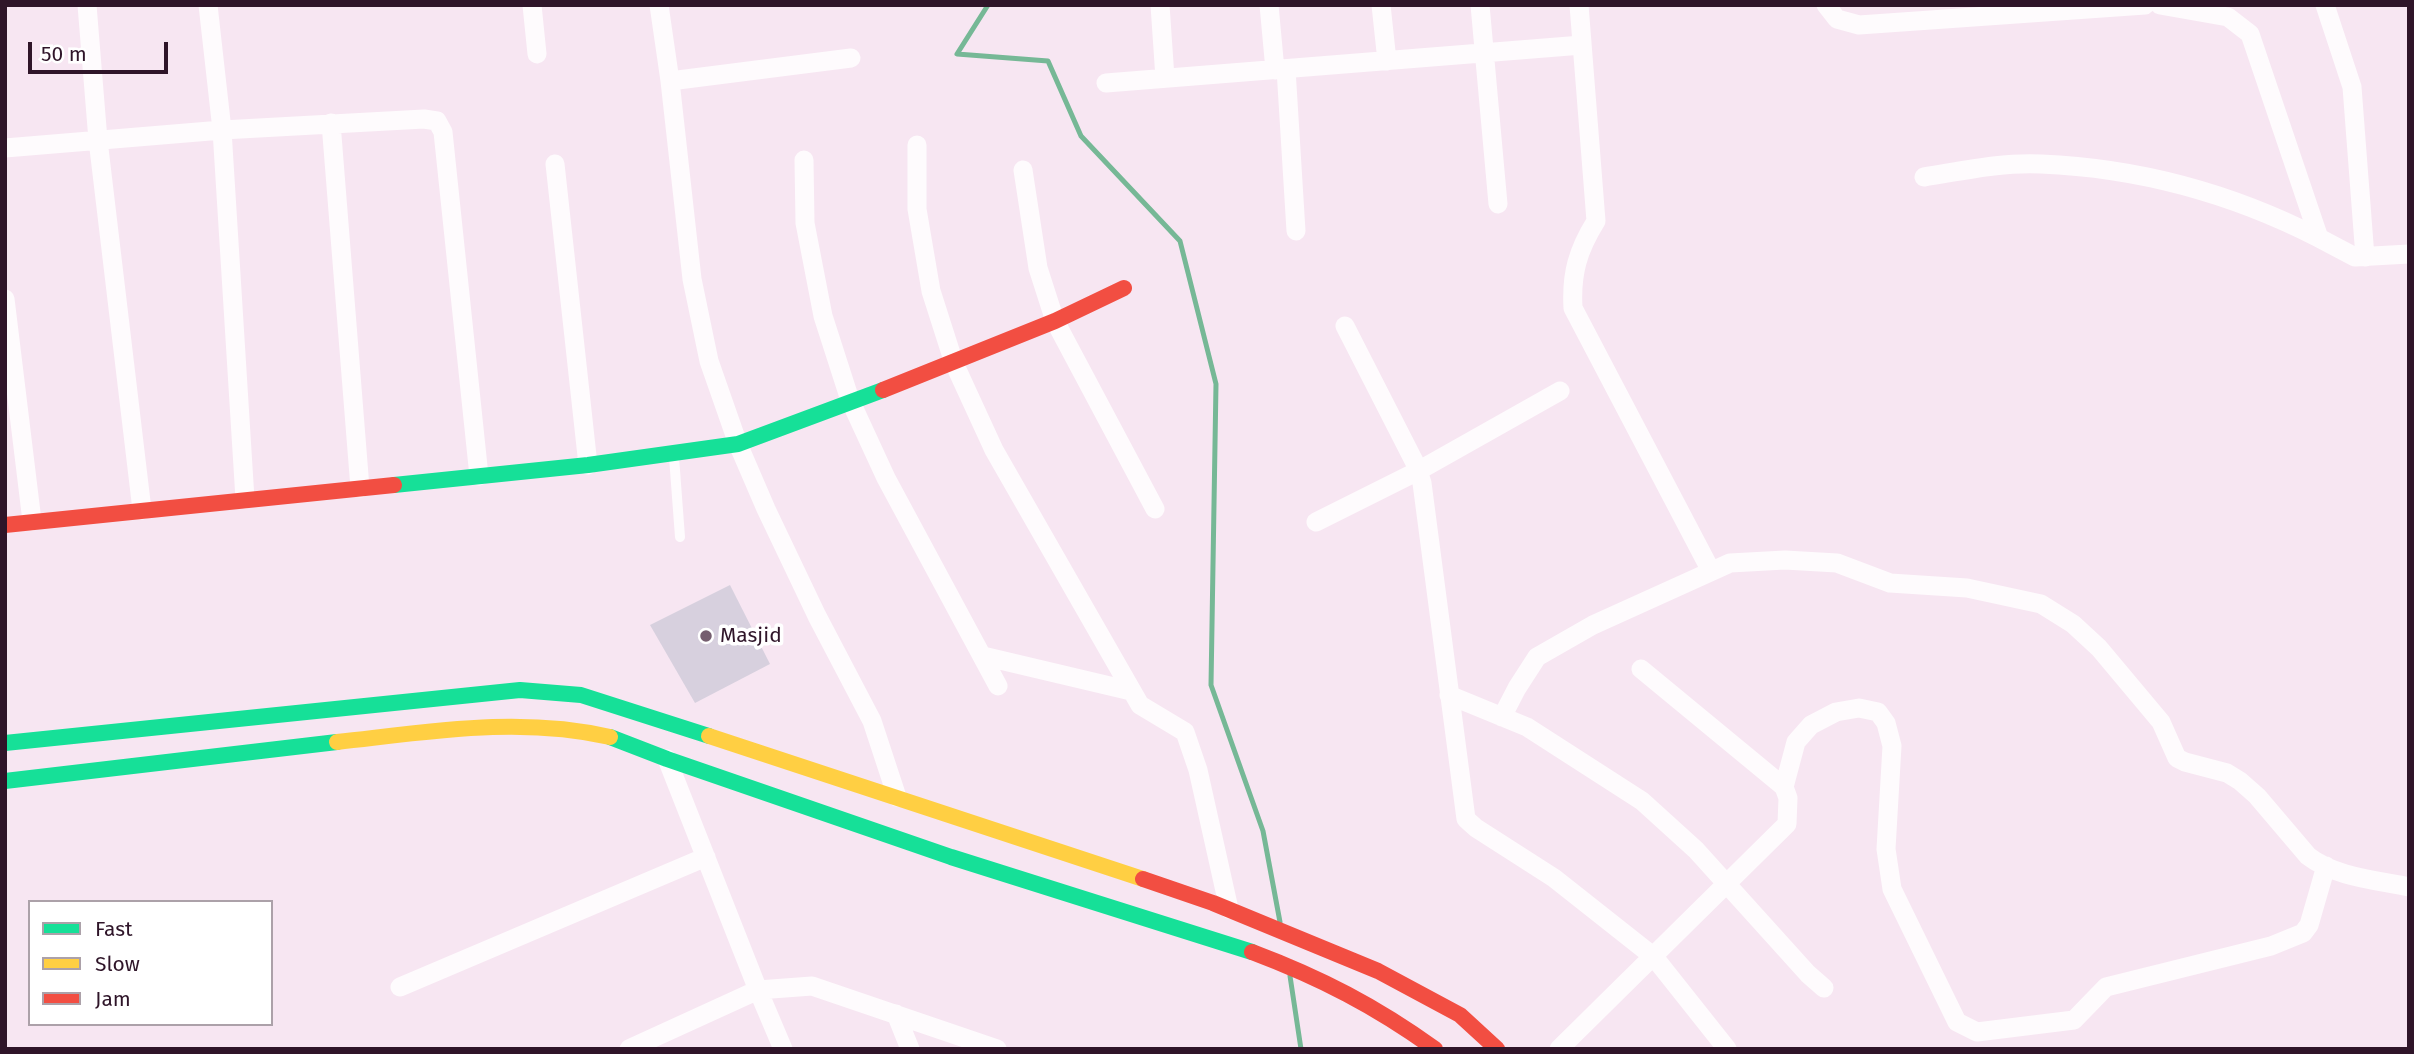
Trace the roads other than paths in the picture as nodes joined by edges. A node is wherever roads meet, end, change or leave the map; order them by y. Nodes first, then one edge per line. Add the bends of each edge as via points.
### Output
1 (87, 5) edge
2 (208, 5) edge
3 (532, 5) edge
4 (659, 5) edge
5 (1160, 5) edge
6 (1269, 5) edge
7 (1381, 5) edge
8 (1480, 5) edge
9 (1579, 5) edge
10 (1826, 5) edge
11 (2145, 5) edge
12 (2160, 5) edge
13 (2325, 5) edge
14 (1582, 45) junction
15 (1484, 53) junction
16 (537, 54) dead end
17 (850, 58) dead end
18 (1387, 61) junction
19 (1280, 69) junction
20 (1165, 78) junction
21 (670, 81) junction
22 (1106, 83) dead end
23 (331, 123) junction
24 (222, 130) junction
25 (98, 140) junction
26 (917, 145) dead end
27 (5, 148) edge
28 (804, 160) dead end
29 (555, 164) dead end
30 (1023, 170) dead end
31 (1924, 177) dead end
32 (1498, 204) dead end
33 (1296, 230) dead end
34 (2319, 238) junction
35 (2409, 254) edge
36 (2365, 257) junction
37 (1124, 288) dead end
38 (5, 299) edge
39 (1055, 321) junction
40 (1345, 326) dead end
41 (954, 363) junction
42 (1560, 391) dead end
43 (850, 401) junction
44 (738, 444) junction
45 (674, 453) junction
46 (588, 464) junction
47 (1418, 471) junction
48 (479, 476) junction
49 (360, 488) junction
50 (245, 499) junction
51 (142, 509) junction
52 (1155, 509) dead end
53 (32, 521) junction
54 (1317, 522) dead end
55 (5, 525) edge
56 (680, 537) dead end
57 (1712, 571) junction
58 (983, 656) junction
59 (1641, 668) dead end
60 (998, 686) dead end
61 (1132, 691) junction
62 (1449, 695) junction
63 (1502, 716) junction
64 (5, 743) edge
65 (667, 759) junction
66 (5, 781) edge
67 (1784, 787) junction
68 (897, 797) junction
69 (706, 858) junction
70 (2326, 866) junction
71 (1053, 869) junction
72 (1727, 884) junction
73 (2409, 887) edge
74 (1238, 913) junction
75 (1654, 957) junction
76 (400, 987) dead end
77 (1824, 988) dead end
78 (758, 990) junction
79 (895, 1014) junction
80 (657, 1043) edge
81 (629, 1049) edge
82 (783, 1049) edge
83 (910, 1049) edge
84 (997, 1049) edge
85 (1435, 1049) edge
86 (1497, 1049) edge
87 (1559, 1049) edge
88 (1727, 1049) edge

1 - 25 street
2 - 24 street
3 - 16 street
4 - 21 street
5 - 20 street
6 - 19 street
7 - 18 street
8 - 15 street
9 - 14 street
10 - 11 street via 1837,19 1859,25
12 - 34 street via 2228,18 2250,34
13 - 36 street via 2352,87
14 - 15 street
14 - 57 street via 1596,221 1583,242 1571,282 1573,308
15 - 18 street
15 - 32 street
17 - 21 street
18 - 19 street
19 - 20 street
19 - 33 street
20 - 22 street
21 - 44 street via 692,279 709,361
23 - 24 street
23 - 48 street via 424,119 437,121 443,132
23 - 49 street
24 - 25 street
24 - 50 street
25 - 27 street
25 - 51 street
26 - 41 street via 917,209 931,291
28 - 43 street via 805,223 822,316
29 - 46 street
30 - 39 street via 1038,268
31 - 34 street via 2040,164 2117,173 2234,200
34 - 36 street via 2355,257
35 - 36 street
37 - 39 street
38 - 53 street
39 - 41 street
39 - 52 street
40 - 47 street
41 - 43 street
41 - 61 street via 994,450
42 - 47 street
43 - 44 street
43 - 58 street via 886,478
44 - 45 street
44 - 68 street via 817,616 872,721
45 - 46 street
45 - 56 lane
46 - 48 street
47 - 54 street
47 - 62 street
48 - 49 street
49 - 50 street
50 - 51 street
51 - 53 street
53 - 55 street
57 - 63 street via 1593,625 1537,657
57 - 70 street via 1730,563 1837,563 1890,583 1967,588 2041,604 2099,648 2161,722 2177,758 2240,781 2308,856
58 - 60 street
58 - 61 street
59 - 67 street
61 - 74 street via 1140,705 1185,732
62 - 63 street
62 - 75 street via 1466,819 1554,878
63 - 72 street via 1527,727 1642,801
64 - 68 street via 520,690 581,695
65 - 66 street via 608,736 553,727 477,726
65 - 69 street
65 - 71 street
67 - 70 street via 1796,742 1811,725 1836,712 1859,708 1878,712 1892,746 1886,849 1892,889 1958,1022 1978,1032 2074,1020 2106,987 2271,946 2302,933 2309,925
67 - 72 street via 1787,824
68 - 71 street
69 - 76 street
69 - 78 street
70 - 73 street
71 - 74 street
71 - 85 street via 1361,999
72 - 75 street
72 - 77 street
74 - 86 street via 1378,971 1460,1015
75 - 87 street
75 - 88 street
78 - 79 street via 812,986
78 - 80 street
78 - 82 street
79 - 83 street
79 - 84 street
80 - 81 street

